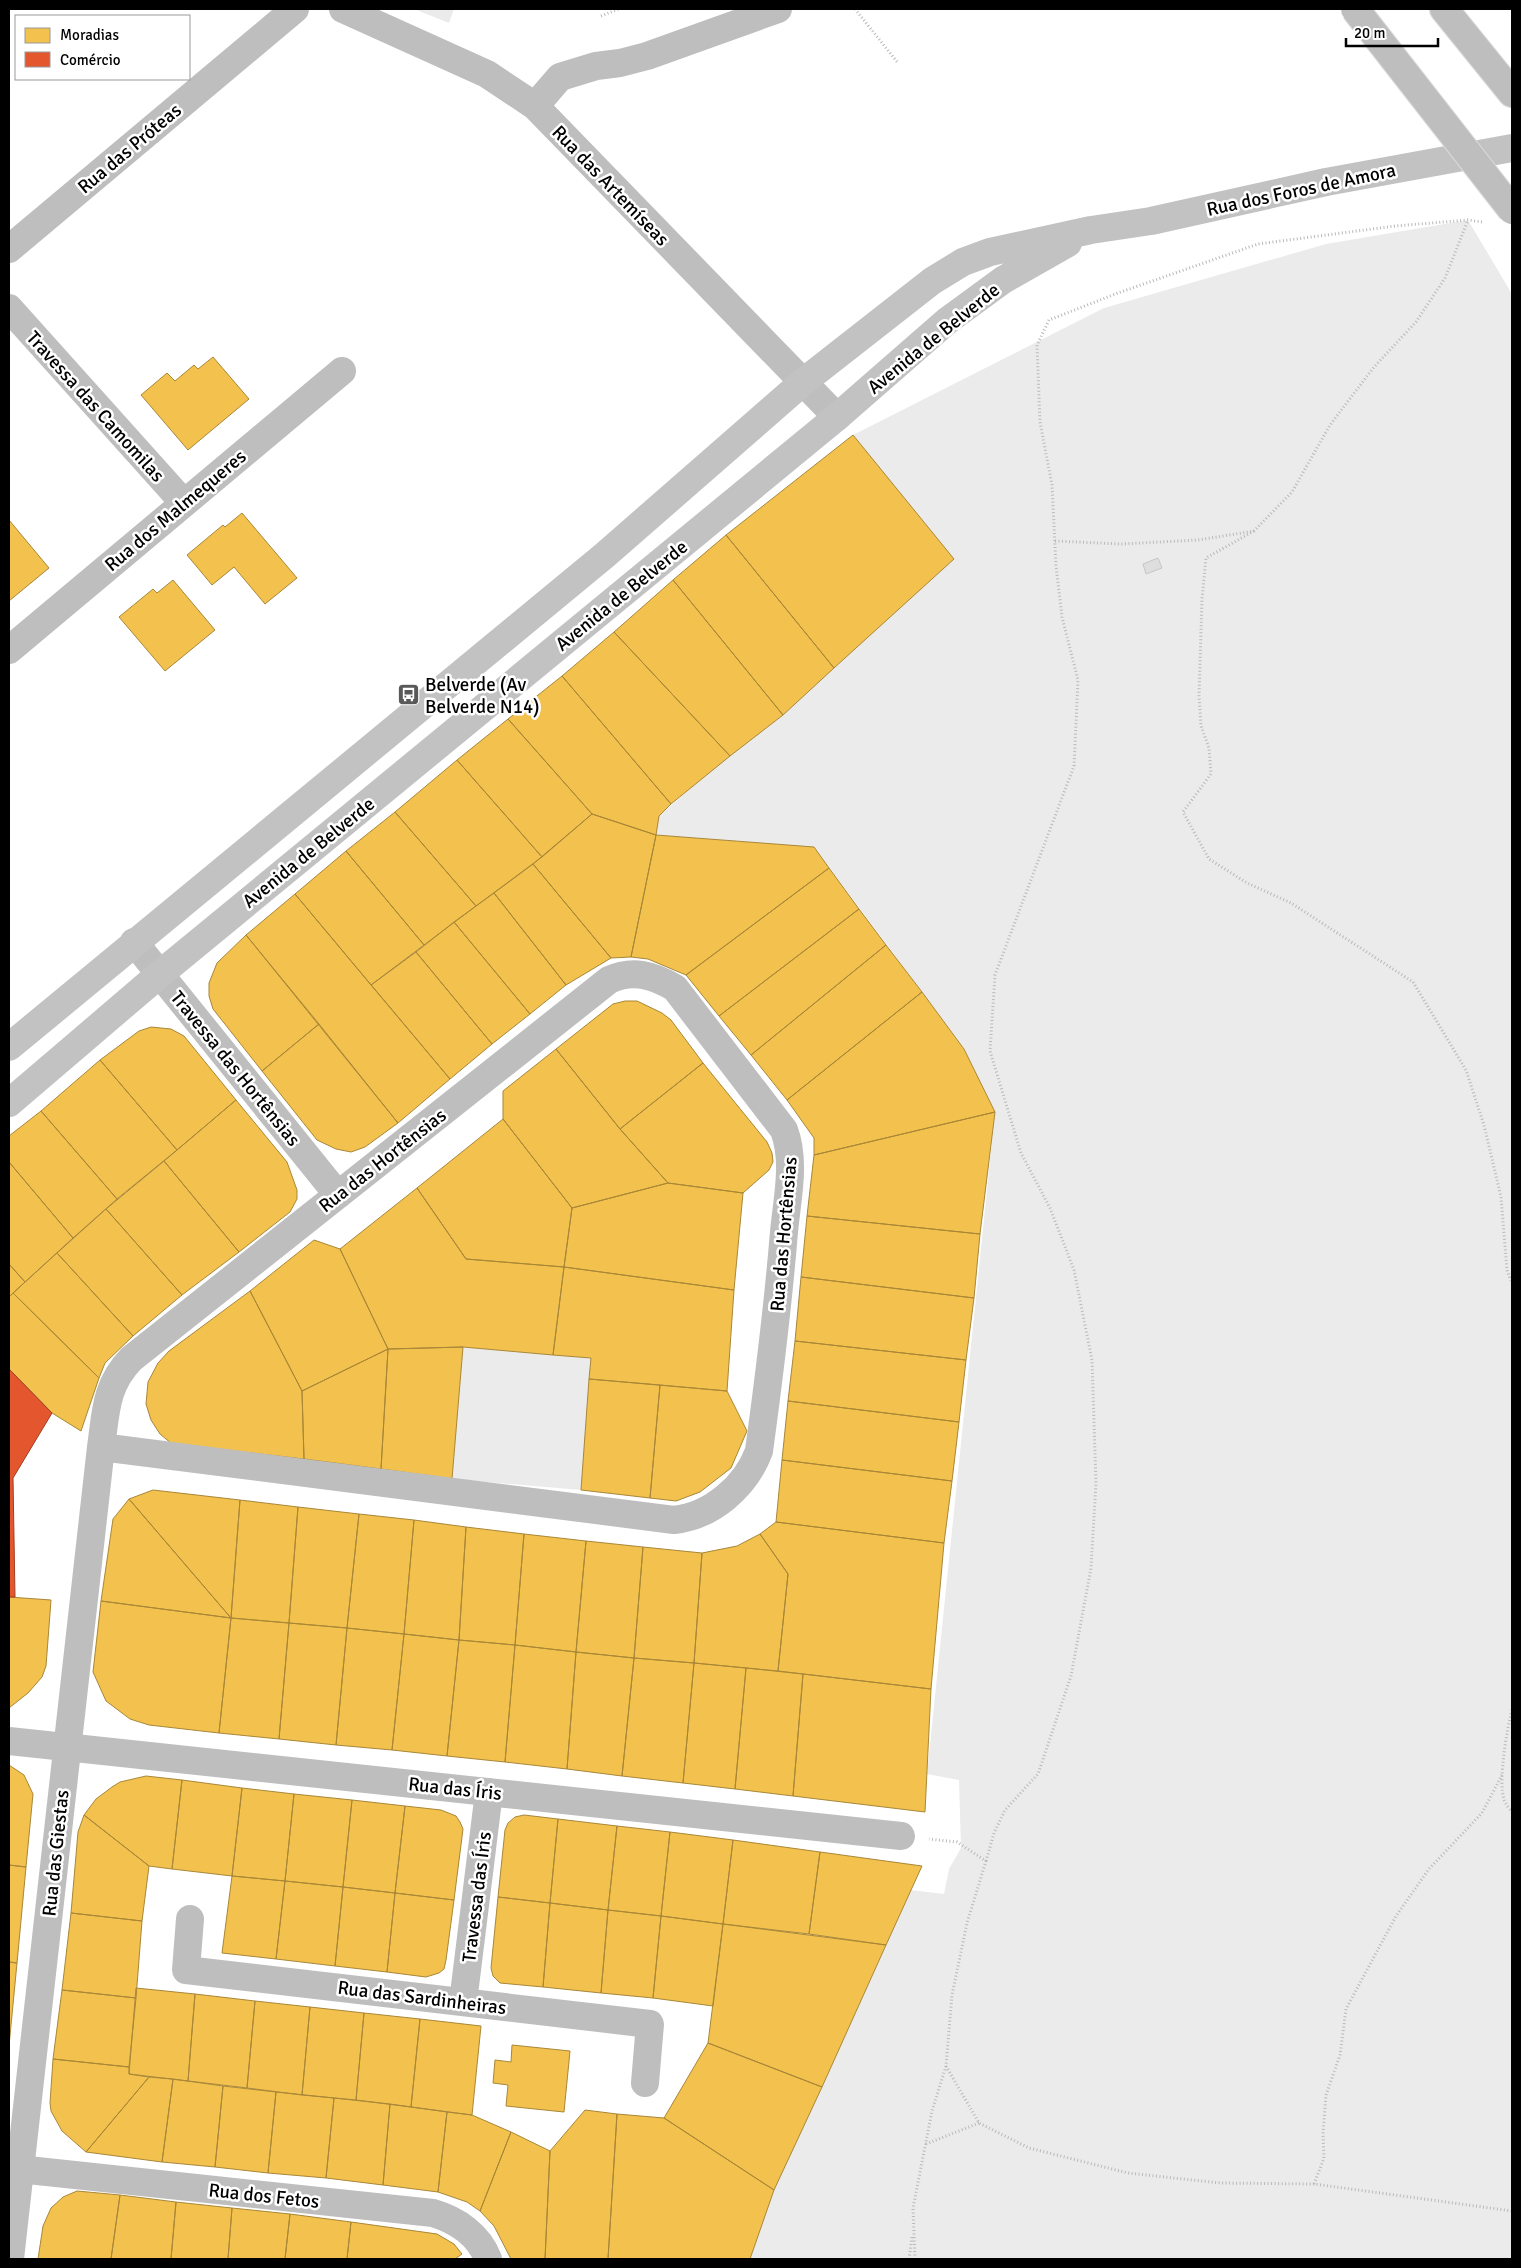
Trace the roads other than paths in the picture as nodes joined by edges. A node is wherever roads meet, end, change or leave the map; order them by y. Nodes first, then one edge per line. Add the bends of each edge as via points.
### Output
1 (295, 9) edge
2 (344, 9) edge
3 (778, 9) edge
4 (1355, 9) edge
5 (1444, 9) edge
6 (1512, 92) edge
7 (535, 106) junction
8 (1512, 148) edge
9 (1512, 210) edge
10 (1091, 230) junction
11 (9, 250) edge
12 (9, 308) edge
13 (342, 371) dead end
14 (803, 382) junction
15 (837, 417) junction
16 (184, 503) junction
17 (9, 650) edge
18 (134, 942) junction
19 (160, 974) junction
20 (9, 1047) edge
21 (9, 1103) edge
22 (338, 1195) junction
23 (101, 1447) junction
24 (9, 1741) edge
25 (67, 1747) junction
26 (489, 1792) junction
27 (901, 1836) road end
28 (190, 1919) dead end
29 (463, 2002) junction
30 (645, 2083) dead end
31 (15, 2169) edge
32 (10, 2259) edge
33 (488, 2259) edge

1 - 11 main road, Rua das Próteas
2 - 7 main road, Rua das Artemíseas via 487,74
3 - 7 main road via 647,56 560,77
4 - 9 main road, bridge
5 - 6 main road
7 - 14 main road, Rua das Artemíseas
8 - 10 main road, Rua dos Foros de Amora via 1326,182 1151,221
10 - 14 main road, Avenida de Belverde via 990,252 963,262 932,281
10 - 15 main road, Avenida de Belverde via 1003,280 947,321
12 - 16 main road, Travessa das Camomilas
13 - 16 main road, Rua dos Malmequeres
14 - 15 main road, Rua das Artemíseas
14 - 18 main road, Avenida de Belverde via 605,555
15 - 19 main road, Avenida de Belverde
16 - 17 main road, Rua dos Malmequeres
18 - 19 main road, Travessa das Hortênsias
18 - 20 main road, Avenida de Belverde
19 - 21 main road, Avenida de Belverde
19 - 22 main road, Travessa das Hortênsias
22 - 23 main road, Rua das Hortênsias via 122,1369 114,1379 107,1401
22 - 23 main road, Rua das Hortênsias via 609,980 621,974 636,973 650,975 675,988 778,1119 789,1142 779,1296 760,1451 755,1462 741,1482 722,1500 700,1514 674,1520
23 - 25 main road, Rua das Giestas
24 - 25 main road, Rua das Íris
25 - 26 main road, Rua das Íris
25 - 31 main road, Rua das Giestas
26 - 27 main road, Rua das Íris
26 - 29 main road, Travessa das Íris
28 - 29 main road, Rua das Sardinheiras via 186,1970
29 - 30 main road, Rua das Sardinheiras via 650,2024
31 - 32 main road, Rua das Giestas
31 - 33 main road, Rua dos Fetos via 433,2213 464,2228

